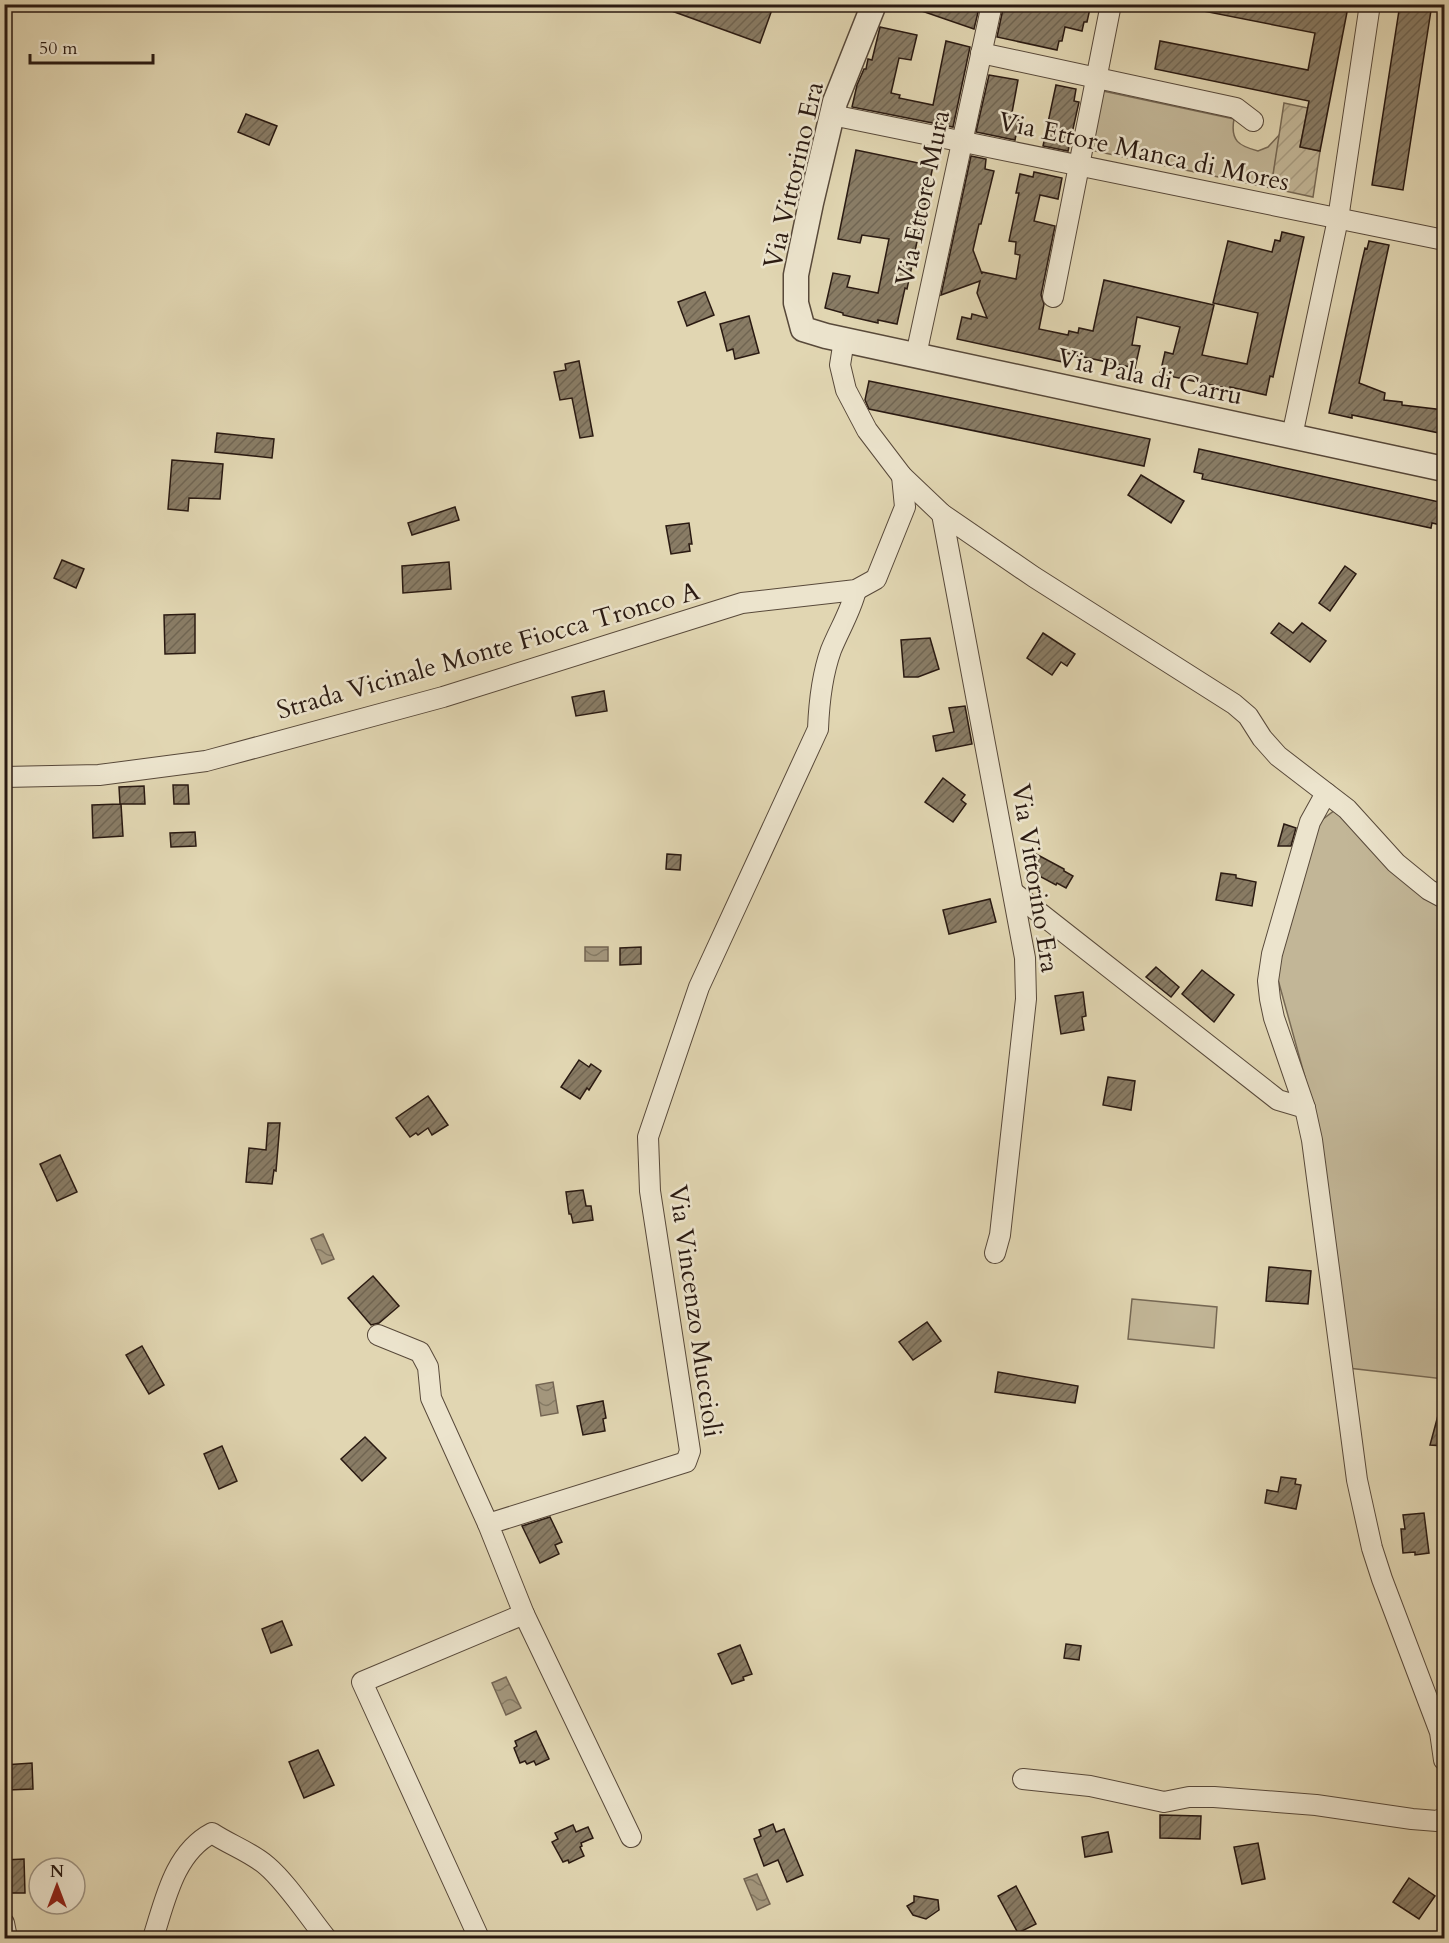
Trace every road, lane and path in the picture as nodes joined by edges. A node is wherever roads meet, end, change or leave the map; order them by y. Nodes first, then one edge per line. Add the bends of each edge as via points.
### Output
1 (874, 4) edge
2 (992, 4) edge
3 (1111, 4) edge
4 (1370, 4) edge
5 (981, 53) junction
6 (1097, 78) junction
7 (832, 115) junction
8 (1253, 121) dead end
9 (962, 142) junction
10 (1080, 166) junction
11 (1338, 219) junction
12 (1444, 240) edge
13 (1053, 297) dead end
14 (844, 340) junction
15 (916, 355) junction
16 (1292, 436) junction
17 (1444, 469) edge
18 (902, 476) junction
19 (942, 514) junction
20 (856, 590) junction
21 (4, 777) edge
22 (1326, 792) junction
23 (1012, 892) junction
24 (1444, 898) edge
25 (1305, 1108) junction
26 (995, 1253) dead end
27 (378, 1335) dead end
28 (488, 1524) junction
29 (524, 1614) junction
30 (1444, 1760) edge
31 (1023, 1779) dead end
32 (1444, 1818) edge
33 (631, 1837) dead end
34 (4, 1923) edge
35 (7, 1938) edge
36 (153, 1938) edge
37 (326, 1938) edge
38 (479, 1938) edge

1 - 7 street, Via Vittorino Era
2 - 5 street, Via Ettore Mura
3 - 6 street
4 - 11 street
5 - 6 street
5 - 9 street, Via Ettore Mura
6 - 8 street via 1236,108
6 - 10 street
7 - 9 street, Via Ettore Manca di Mores
7 - 14 street, Via Vittorino Era via 796,275 796,303 803,329
9 - 10 street, Via Ettore Manca di Mores
9 - 15 street, Via Ettore Mura
10 - 11 street, Via Ettore Manca di Mores
10 - 13 street
11 - 12 street, Via Ettore Manca di Mores
11 - 16 street
14 - 15 street, Via Pala di Carru
14 - 18 street via 840,365 846,390 867,430
15 - 16 street, Via Pala di Carru
16 - 17 street, Via Pala di Carru
18 - 19 street
18 - 20 street via 905,507 897,528 876,579
19 - 22 street via 1234,704 1278,756
19 - 23 street, Via Vittorino Era
20 - 21 street, Strada Vicinale Monte Fiocca Tronco A via 742,603 443,697 206,761 99,775
20 - 28 street, Via Vincenzo Muccioli via 830,652 819,703 818,729 699,987 648,1137 650,1191 681,1385 688,1457 686,1462
22 - 24 street via 1396,862
22 - 25 street via 1310,822 1272,954 1268,981 1274,1018
23 - 25 street via 1278,1100
23 - 26 street, Via Vittorino Era via 1025,958 1026,999
25 - 30 street via 1360,1492 1372,1548 1440,1732
27 - 28 street via 420,1352 428,1367 431,1398
28 - 29 street
29 - 33 street
29 - 38 street via 362,1682
31 - 32 street via 1090,1786 1164,1802 1214,1797 1316,1805 1412,1819
34 - 35 street
36 - 37 street via 171,1882 189,1851 212,1833 268,1866

